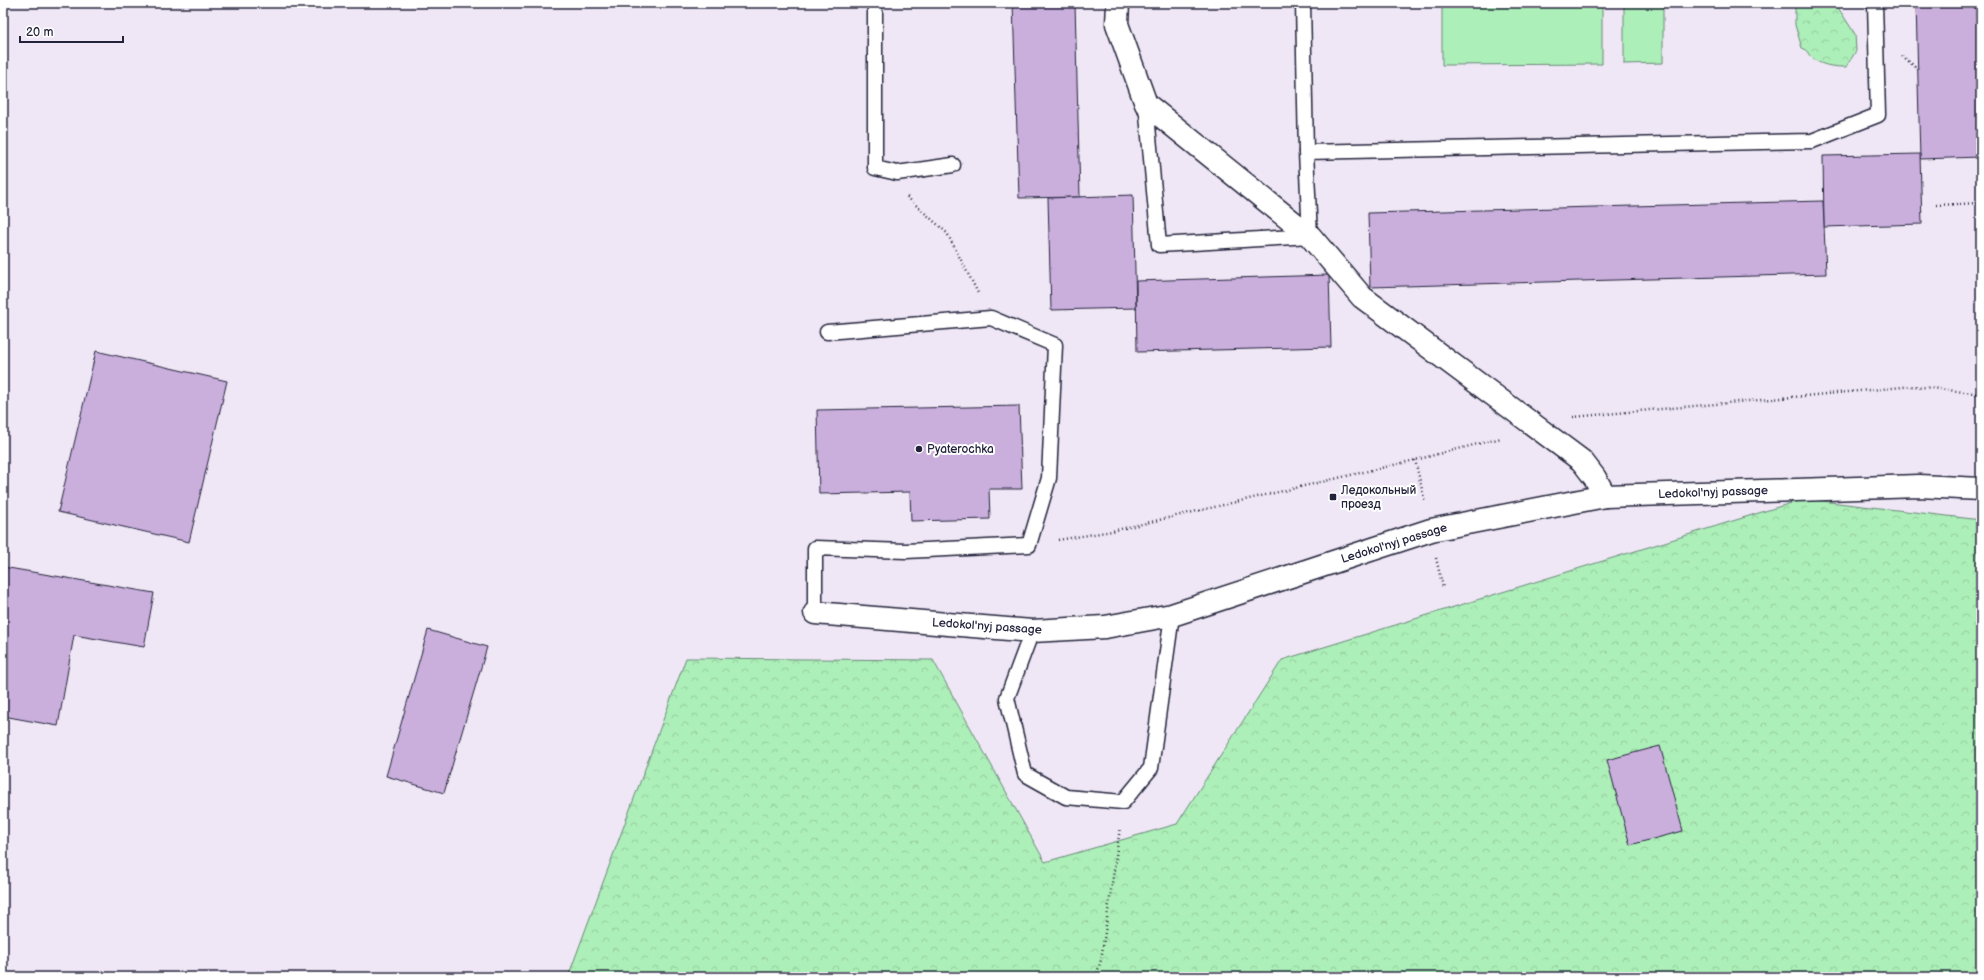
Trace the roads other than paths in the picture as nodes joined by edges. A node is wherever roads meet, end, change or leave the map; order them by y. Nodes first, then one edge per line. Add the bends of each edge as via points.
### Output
1 (875, 3) edge
2 (1118, 3) edge
3 (1303, 3) edge
4 (1875, 3) edge
5 (1146, 104) junction
6 (1306, 152) junction
7 (953, 165) dead end
8 (1310, 236) junction
9 (827, 332) dead end
10 (1981, 489) edge
11 (1605, 496) junction
12 (816, 613) joint
13 (1172, 615) junction
14 (1032, 631) junction

1 - 7 lane via 875,168 897,173
2 - 5 street via 1117,24
3 - 6 lane
4 - 6 lane via 1878,115 1812,141
5 - 8 street
5 - 8 lane via 1159,245
6 - 8 lane
8 - 11 street via 1362,297 1582,461
9 - 12 lane via 991,318 1055,345 1049,478 1029,545 906,552 816,548
10 - 11 street, Ledokol'nyj passage via 1919,486
11 - 13 street, Ledokol'nyj passage via 1431,530
12 - 14 street, Ledokol'nyj passage
13 - 14 street, Ledokol'nyj passage via 1105,627
13 - 14 lane via 1151,768 1123,802 1066,797 1025,774 1007,698

